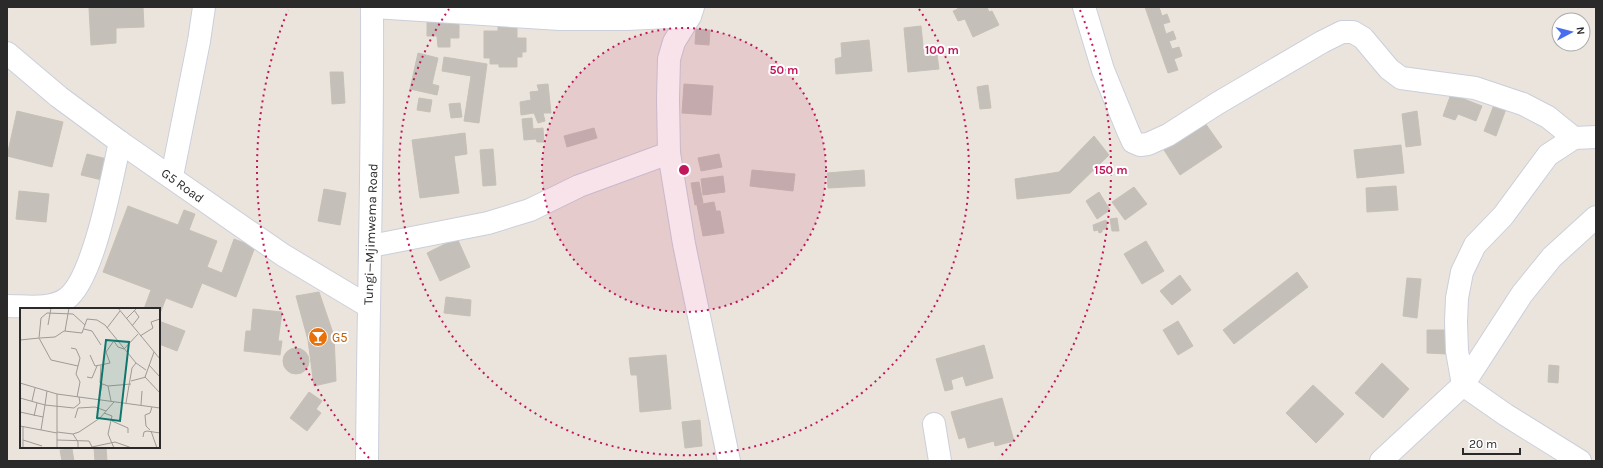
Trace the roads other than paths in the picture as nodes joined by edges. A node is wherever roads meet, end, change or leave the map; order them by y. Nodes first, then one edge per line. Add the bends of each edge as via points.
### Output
1 (204, 7) edge
2 (373, 7) edge
3 (1084, 7) edge
4 (691, 12) edge
5 (7, 53) edge
6 (1596, 137) edge
7 (1574, 138) junction
8 (120, 142) junction
9 (669, 153) junction
10 (172, 176) junction
11 (1596, 217) edge
12 (371, 246) junction
13 (7, 306) edge
14 (368, 306) junction
15 (1463, 385) junction
16 (934, 424) dead end
17 (367, 461) edge
18 (729, 461) edge
19 (940, 461) edge
20 (1382, 461) edge
21 (1580, 461) edge

1 - 10 street
2 - 4 street via 560,19 627,20
2 - 12 street, Tungi—Mjimwema Road
3 - 7 street via 1103,70 1133,142 1140,145 1168,135 1218,103 1342,32 1353,32 1363,38 1389,69 1401,78 1475,88 1523,104 1548,117
4 - 9 street via 674,42 669,59
5 - 8 street, G5 Road via 59,97
6 - 7 street
7 - 15 street via 1548,155 1503,216 1475,245 1462,272 1456,322 1457,351
8 - 10 street, G5 Road
8 - 13 street via 98,237 83,277 67,298 46,307
9 - 12 street via 579,186 530,210 488,223
9 - 18 street via 684,244
10 - 14 street, G5 Road via 283,255
11 - 15 street via 1552,257 1522,294
12 - 14 street, Tungi—Mjimwema Road
14 - 17 street, Tungi—Mjimwema Road
15 - 20 street
15 - 21 street
16 - 19 street

